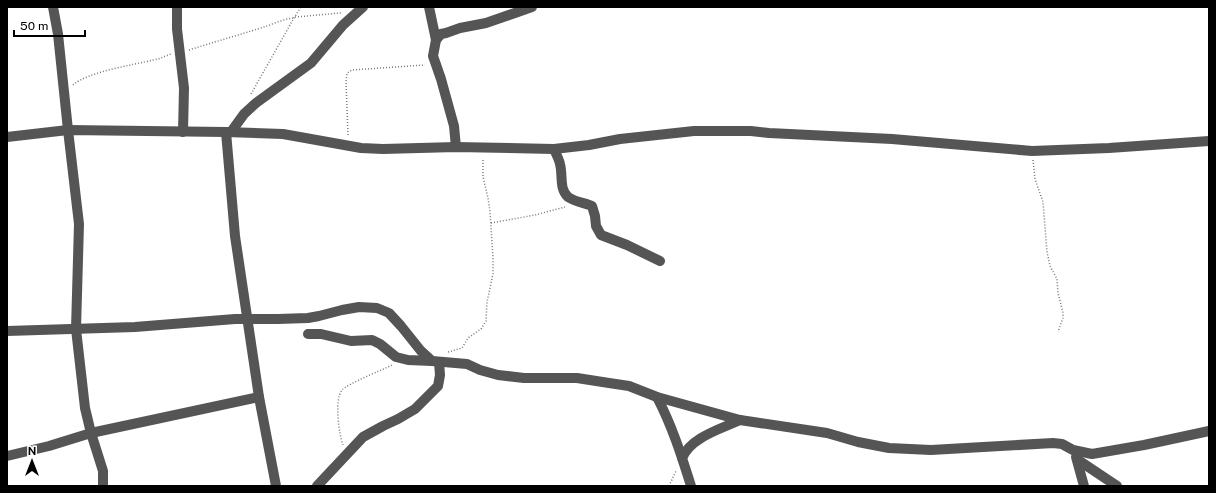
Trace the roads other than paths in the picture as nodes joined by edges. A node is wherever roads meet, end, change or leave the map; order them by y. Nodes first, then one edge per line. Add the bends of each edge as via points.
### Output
1 (53, 7) edge
2 (177, 7) edge
3 (429, 7) edge
4 (532, 7) edge
5 (355, 10) edge
6 (436, 40) junction
7 (68, 130) junction
8 (183, 132) junction
9 (229, 132) junction
10 (7, 137) edge
11 (1209, 141) edge
12 (456, 147) junction
13 (554, 149) junction
14 (660, 261) dead end
15 (248, 320) junction
16 (76, 329) junction
17 (7, 331) edge
18 (308, 334) dead end
19 (436, 361) junction
20 (259, 397) junction
21 (657, 397) junction
22 (740, 420) junction
23 (1209, 431) edge
24 (91, 433) junction
25 (1073, 450) junction
26 (7, 456) edge
27 (682, 458) junction
28 (1078, 460) junction
29 (103, 486) edge
30 (276, 486) edge
31 (317, 486) edge
32 (691, 486) edge
33 (1084, 486) edge
34 (1117, 486) edge

1 - 7 street
2 - 8 street via 184,88
3 - 6 street
4 - 6 street via 486,23 441,34
5 - 9 street via 311,63 256,103
6 - 12 street via 433,56 454,126
7 - 8 street
7 - 10 street
7 - 16 street via 79,224
8 - 9 street
9 - 12 street via 283,134 384,150
9 - 15 street via 235,236
11 - 13 street via 1032,151 892,139 723,130 620,139
12 - 13 street
13 - 14 street via 561,165 564,192 567,196 592,206 596,226 601,235
15 - 16 street
15 - 19 street via 308,318 359,307 377,308 389,313 421,351
15 - 20 street
16 - 17 street
16 - 24 street via 85,408
18 - 19 street via 321,334 351,341 372,340 396,357
19 - 21 street via 467,364 506,377 577,378 629,386
19 - 31 street via 440,375 438,386 415,409 363,437
20 - 24 street
20 - 30 street
21 - 22 street
21 - 27 street
22 - 25 street via 827,433 889,448 931,450 1053,443
22 - 27 street via 708,434 684,453
23 - 25 street via 1092,454
24 - 26 street
24 - 29 street via 103,471
25 - 28 street
27 - 32 street
28 - 33 street
28 - 34 street

